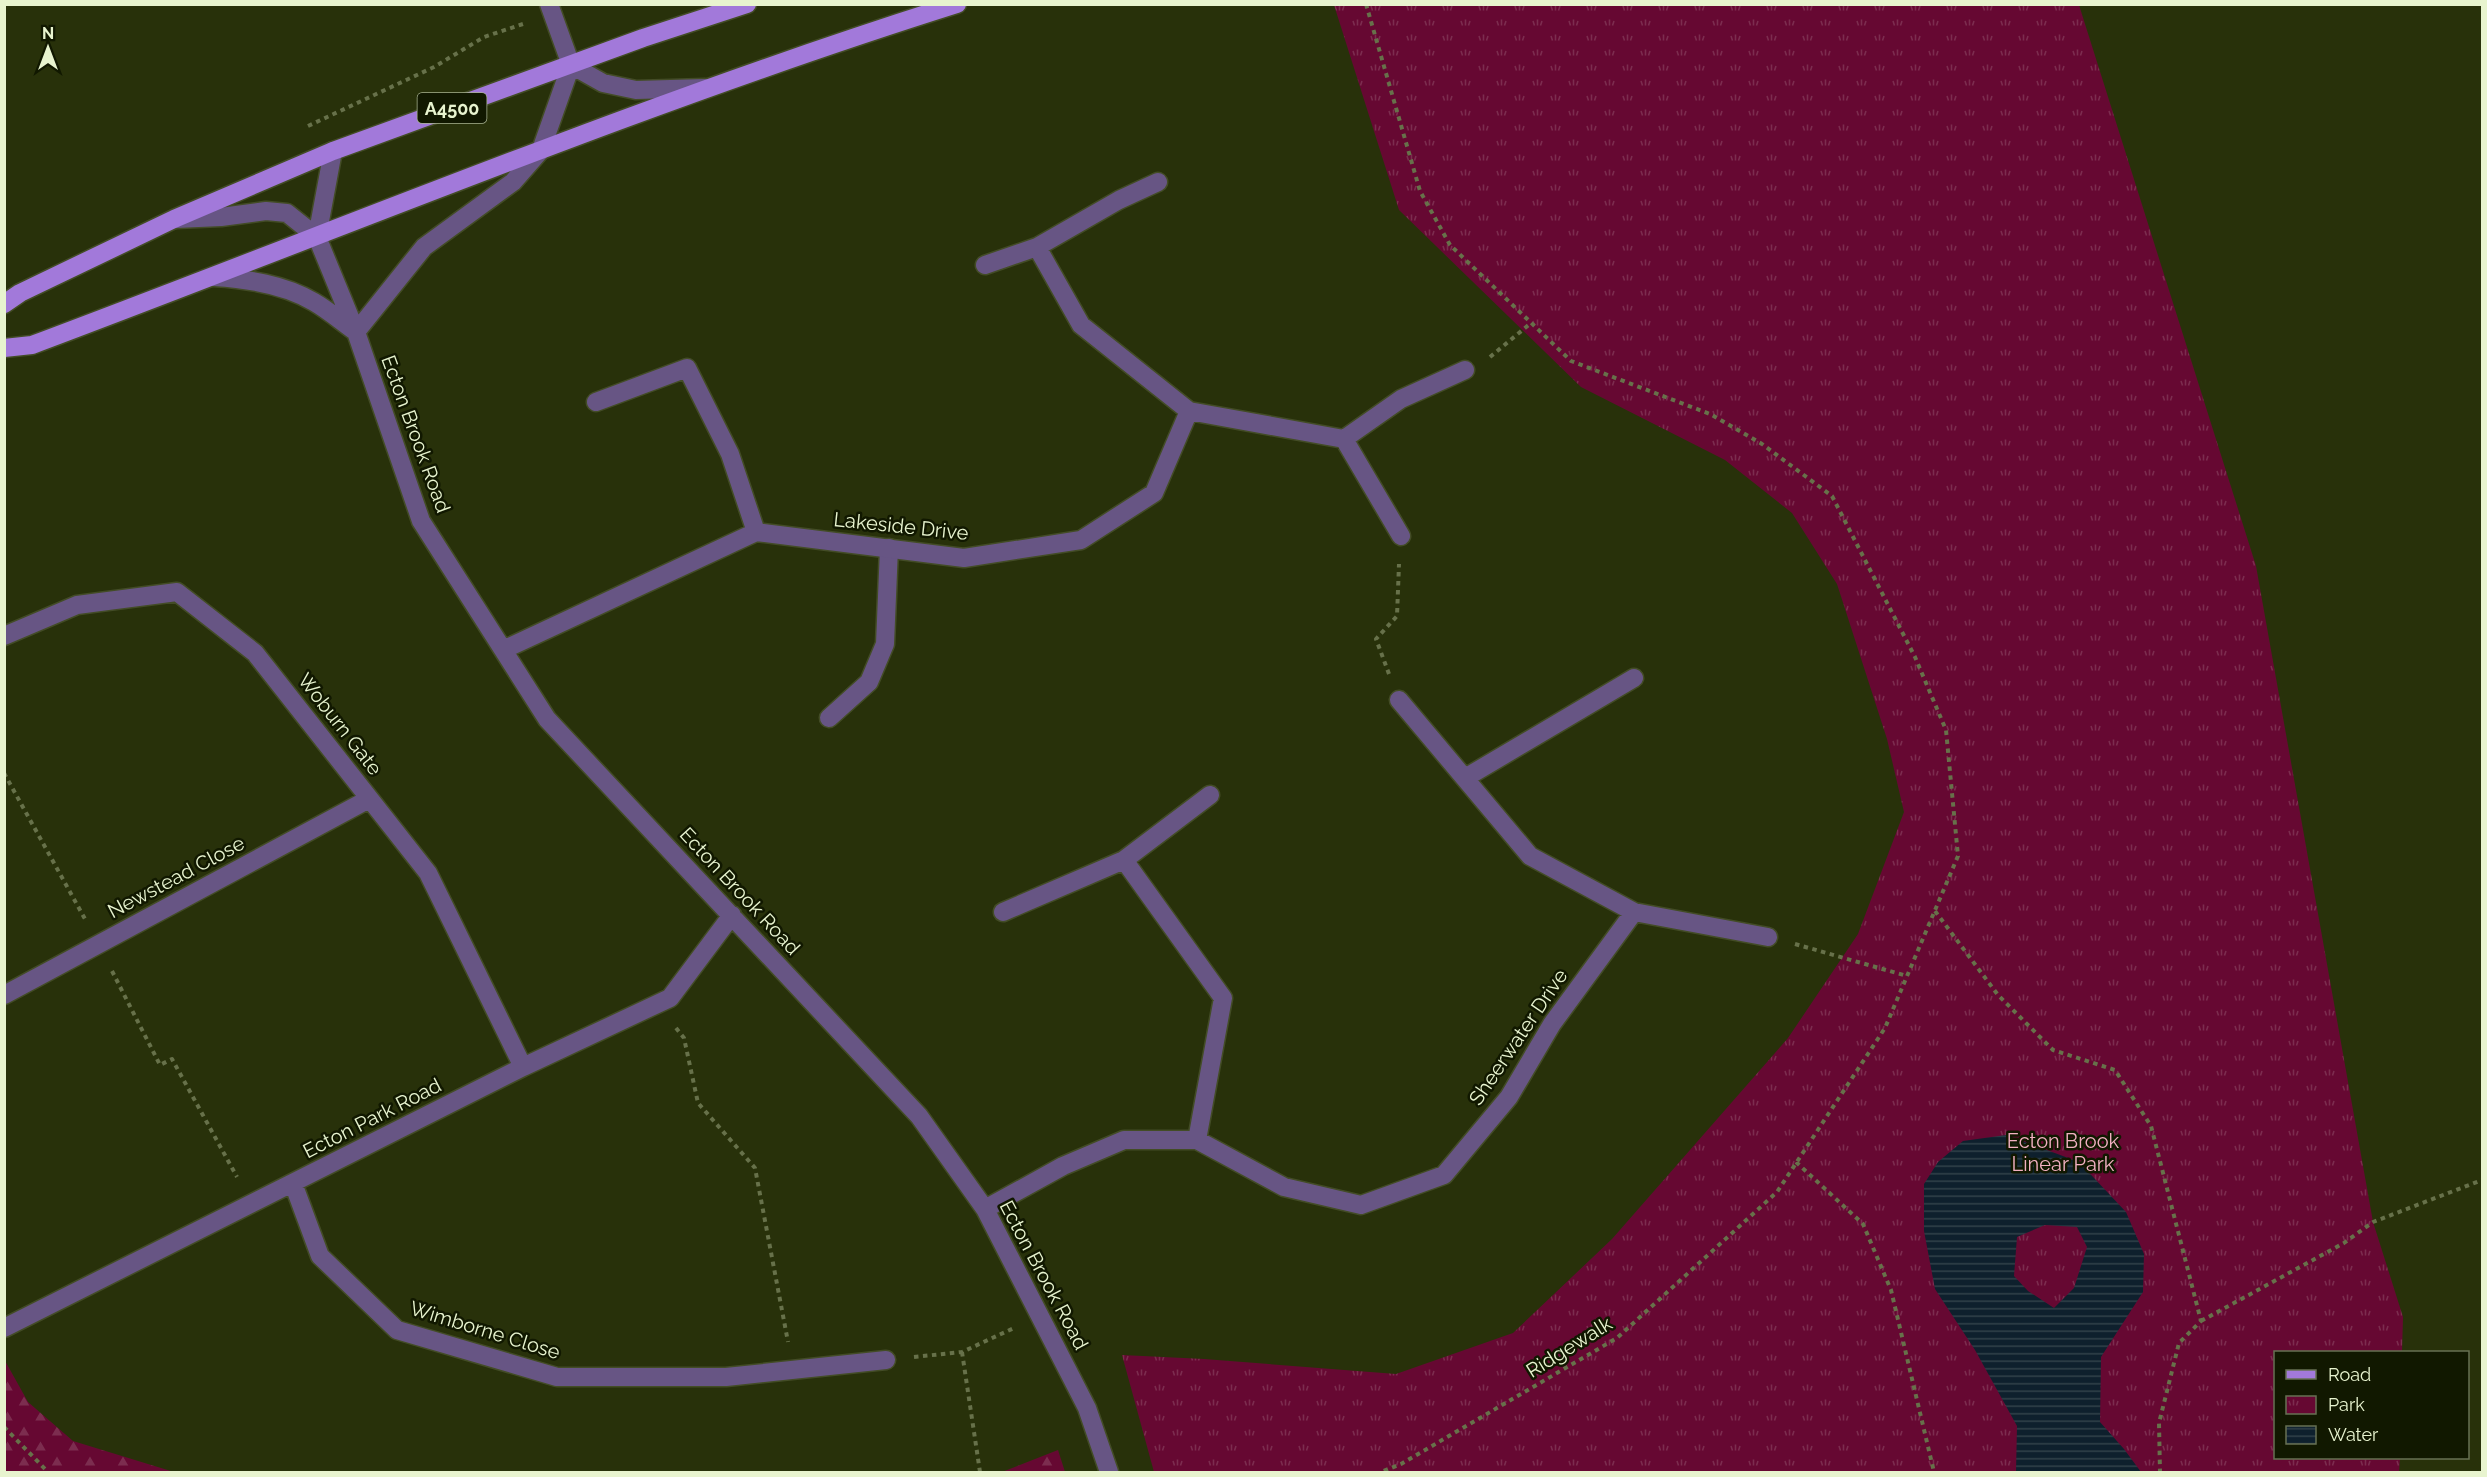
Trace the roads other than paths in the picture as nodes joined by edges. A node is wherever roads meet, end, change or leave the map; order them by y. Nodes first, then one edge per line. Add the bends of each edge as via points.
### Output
1 (549, 4) edge
2 (747, 4) edge
3 (957, 4) edge
4 (571, 65) junction
5 (711, 88) junction
6 (541, 150) junction
7 (333, 151) junction
8 (1158, 182) dead end
9 (174, 219) junction
10 (317, 237) junction
11 (1037, 248) junction
12 (986, 264) dead end
13 (214, 277) junction
14 (4, 304) edge
15 (356, 332) junction
16 (4, 348) edge
17 (1466, 370) road end
18 (596, 402) dead end
19 (1189, 411) junction
20 (1344, 439) junction
21 (756, 532) junction
22 (1401, 536) road end
23 (889, 548) junction
24 (4, 636) edge
25 (503, 650) junction
26 (1634, 678) dead end
27 (1399, 700) road end
28 (829, 718) dead end
29 (1466, 778) junction
30 (1210, 795) dead end
31 (369, 799) junction
32 (1124, 860) junction
33 (1003, 912) dead end
34 (1634, 912) junction
35 (732, 915) junction
36 (1768, 937) road end
37 (4, 995) edge
38 (523, 1066) junction
39 (1197, 1140) junction
40 (293, 1183) junction
41 (986, 1209) junction
42 (4, 1328) edge
43 (886, 1360) road end
44 (1108, 1473) edge

1 - 4 street
2 - 4 main road, A4500
3 - 5 main road
4 - 5 street via 603,83 636,90
4 - 6 street
4 - 7 main road, A4500
5 - 6 main road
6 - 10 main road
6 - 15 street via 513,182 424,248
7 - 9 main road, A4500
7 - 10 street
8 - 11 street
9 - 10 street, Ecton Brook Road via 266,211 286,213
9 - 14 main road, A4500
10 - 13 main road
10 - 15 street, Ecton Brook Road
11 - 12 street
11 - 19 street via 1081,325
13 - 15 street via 276,286 312,301
13 - 16 main road via 32,345
15 - 25 street, Ecton Brook Road via 421,521
17 - 20 street via 1401,399
18 - 21 street via 687,368 730,454
19 - 20 street
19 - 23 street, Lakeside Drive via 1154,493 1081,540 964,558
20 - 22 street
21 - 23 street, Lakeside Drive
21 - 25 street
23 - 28 street via 885,644 869,682
24 - 31 street, Woburn Gate via 77,605 177,592 255,653
25 - 35 street, Ecton Brook Road via 547,719
26 - 29 street
27 - 29 street
29 - 34 street via 1530,856
30 - 32 street
31 - 37 street, Newstead Close
31 - 38 street, Woburn Gate via 428,873
32 - 33 street
32 - 39 street via 1223,998
34 - 36 street
34 - 39 street, Sheerwater Drive via 1552,1024 1509,1097 1444,1175 1362,1205 1284,1187
35 - 38 street, Ecton Park Road via 670,998
35 - 41 street, Ecton Brook Road via 919,1116
38 - 40 street, Ecton Park Road
39 - 41 street, Sheerwater Drive via 1124,1140 1063,1166
40 - 42 street, Ecton Park Road
40 - 43 street, Wimborne Close via 320,1256 397,1330 557,1377 726,1377
41 - 44 street, Ecton Brook Road via 1088,1408

